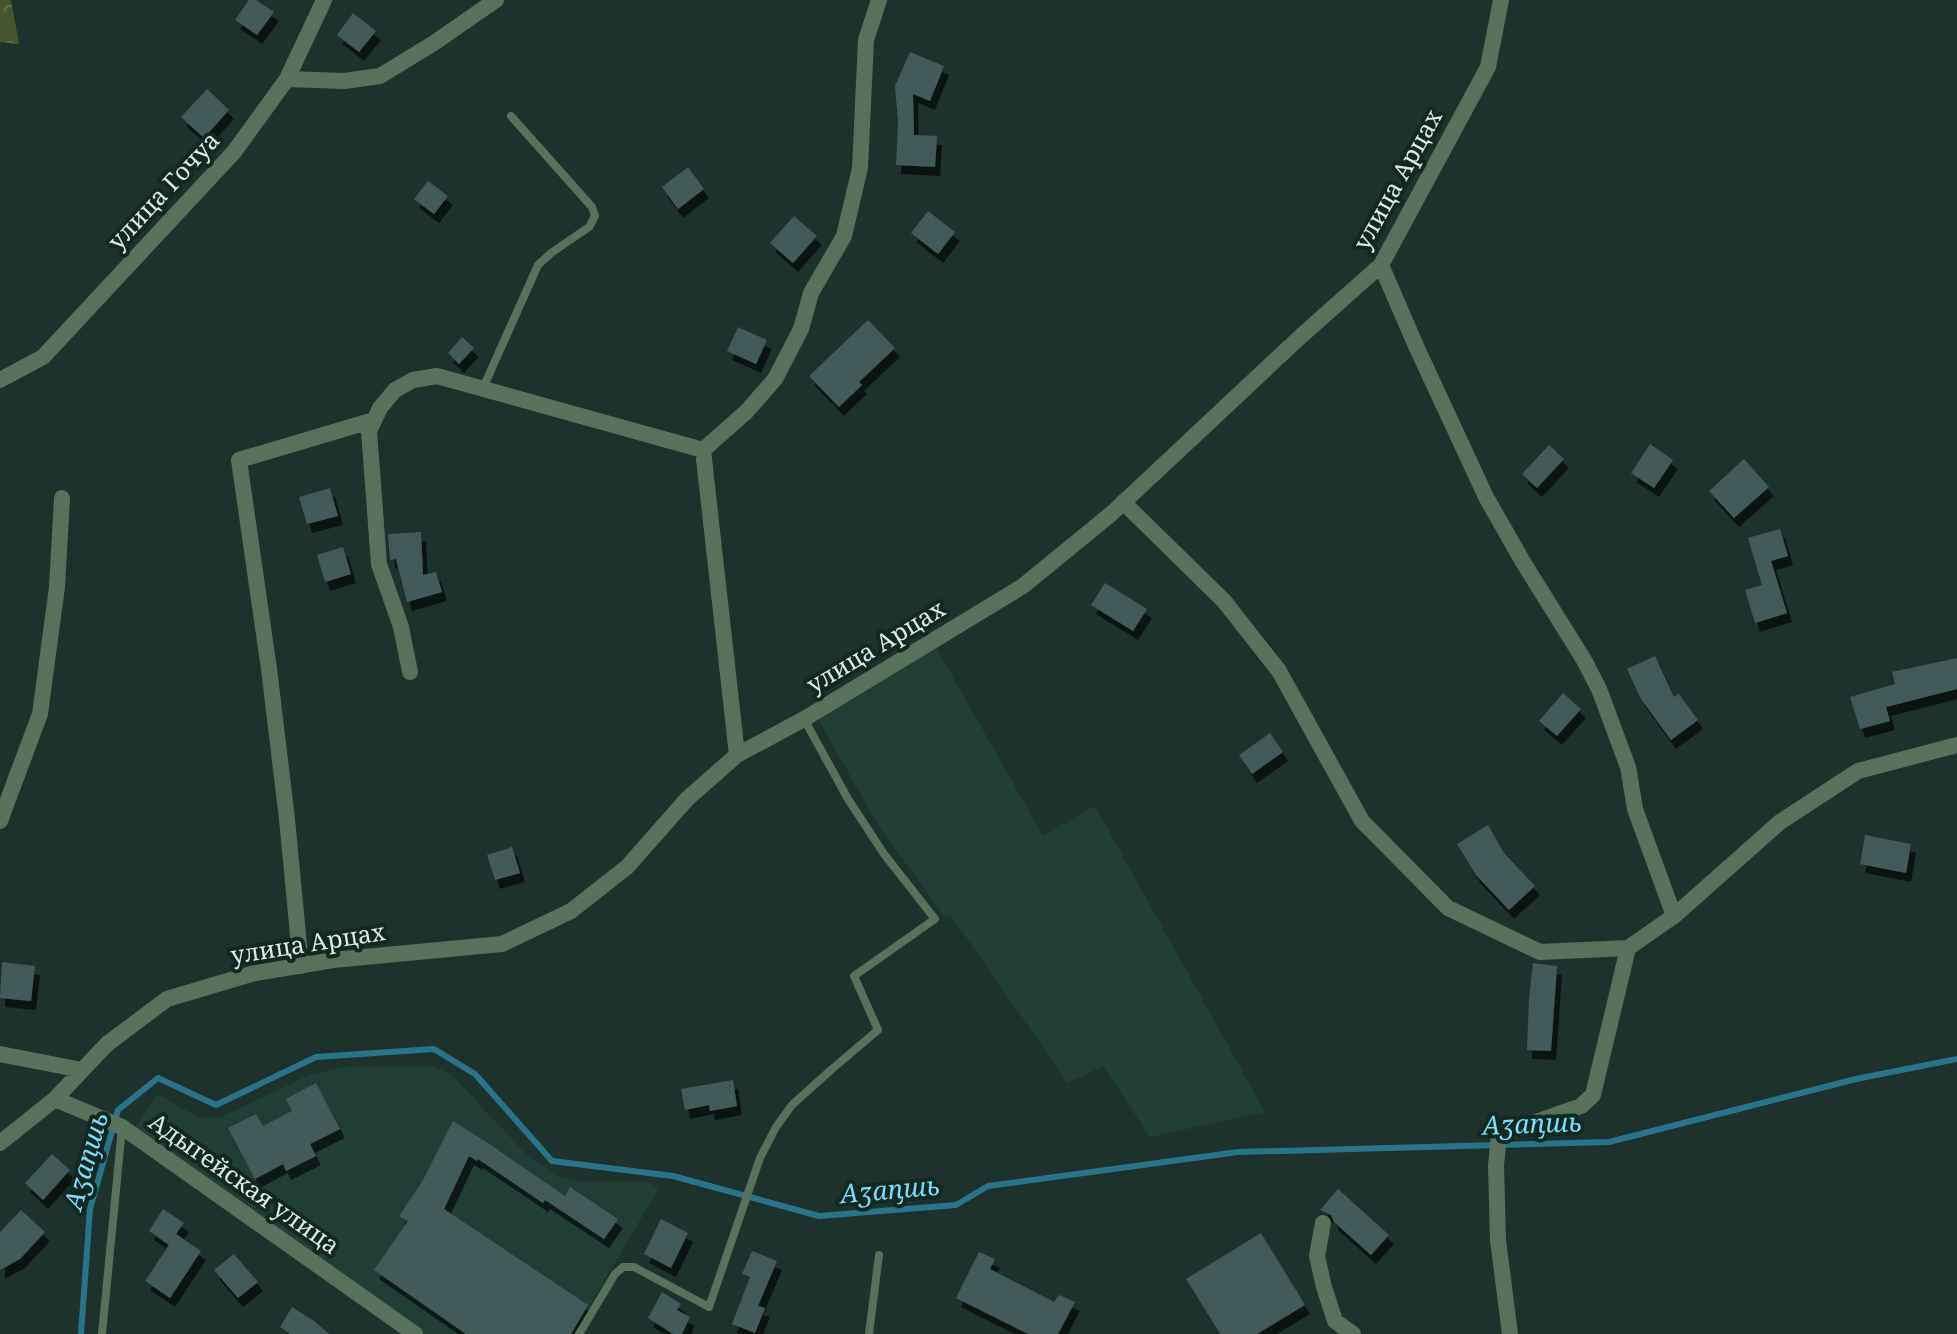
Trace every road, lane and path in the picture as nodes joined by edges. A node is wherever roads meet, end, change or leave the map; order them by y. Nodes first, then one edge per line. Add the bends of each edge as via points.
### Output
1 (324, 0) edge
2 (496, 0) edge
3 (879, 0) edge
4 (1501, 0) edge
5 (287, 79) junction
6 (511, 116) dead end
7 (1381, 265) junction
8 (0, 380) edge
9 (483, 388) junction
10 (374, 420) junction
11 (703, 450) junction
12 (62, 498) dead end
13 (1123, 502) junction
14 (410, 672) dead end
15 (804, 719) junction
16 (1957, 745) edge
17 (737, 755) junction
18 (0, 821) edge
19 (1674, 916) junction
20 (1628, 948) junction
21 (301, 966) junction
22 (0, 1054) edge
23 (82, 1070) junction
24 (55, 1099) junction
25 (119, 1126) junction
26 (0, 1143) edge
27 (1323, 1223) dead end
28 (879, 1255) dead end
29 (406, 1332) edge
30 (102, 1334) edge
31 (579, 1334) edge
32 (869, 1334) edge
33 (1353, 1334) edge
34 (1510, 1334) edge

1 - 5 street, улица Гочуа
2 - 5 street via 380,76
3 - 11 street via 866,40 860,168 844,236 811,293 801,329 775,379
4 - 7 street, улица Арцах via 1488,67
5 - 8 street, улица Гочуа via 234,152 43,357
6 - 9 lane via 595,216 589,227 538,265
7 - 13 street, улица Арцах
7 - 19 street via 1486,497 1599,689
9 - 10 street via 437,376 413,380 395,390
9 - 11 street
10 - 14 street via 369,431 379,564
10 - 21 street via 239,460
11 - 17 street
12 - 18 street via 57,587 40,714
13 - 15 street, улица Арцах via 1023,586
13 - 20 street via 1224,601 1279,671 1362,821 1448,908 1540,952
15 - 17 street, улица Арцах
15 - 31 lane via 862,821 935,919 854,976 878,1030 792,1105 771,1137 709,1307 634,1267 623,1267
16 - 19 street via 1858,771 1780,822
17 - 21 street, улица Арцах via 687,799 621,871 571,911 516,938 502,944
19 - 20 street
20 - 34 street via 1593,1095 1581,1106 1499,1135 1498,1240
21 - 23 street, улица Арцах via 251,974 167,999
22 - 23 street
23 - 24 street, улица Арцах
24 - 25 street, Адыгейская улица
24 - 26 street
25 - 29 street, Адыгейская улица
25 - 30 lane
27 - 33 street via 1317,1256 1324,1287 1335,1321
28 - 32 lane

